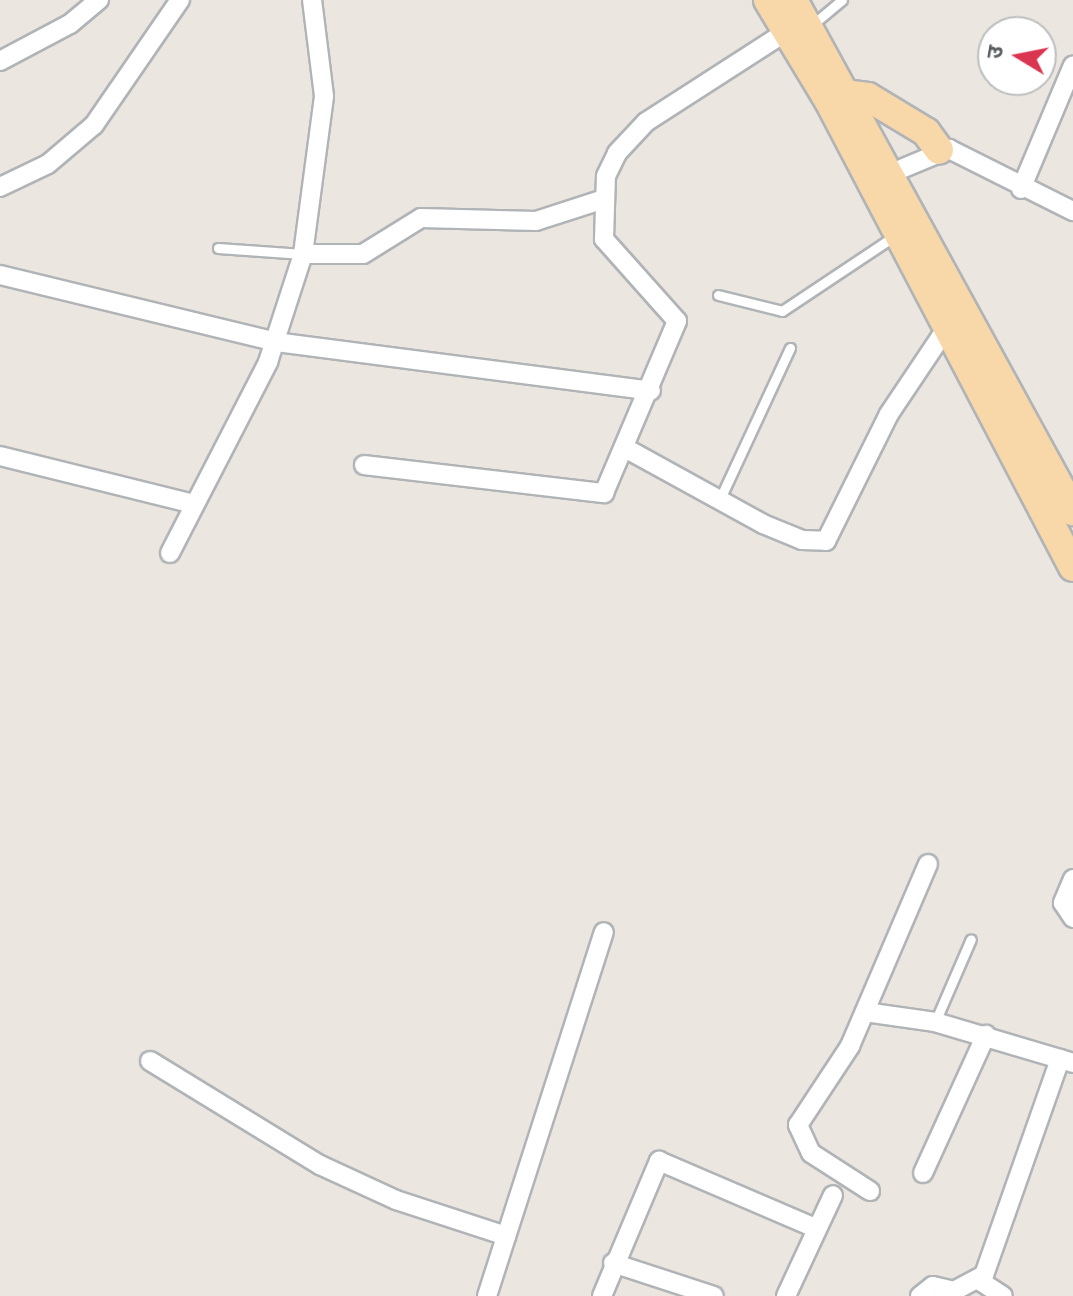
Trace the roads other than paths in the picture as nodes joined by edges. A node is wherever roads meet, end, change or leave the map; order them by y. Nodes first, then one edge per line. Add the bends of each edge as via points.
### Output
1 (99, 0) edge
2 (180, 0) edge
3 (312, 0) edge
4 (768, 0) edge
5 (793, 0) edge
6 (842, 0) edge
7 (798, 29) junction
8 (0, 61) edge
9 (1073, 65) edge
10 (837, 98) junction
11 (939, 150) junction
12 (882, 177) junction
13 (0, 187) edge
14 (1021, 189) junction
15 (601, 200) junction
16 (1073, 211) edge
17 (899, 234) junction
18 (218, 248) dead end
19 (303, 254) junction
20 (0, 275) edge
21 (718, 295) dead end
22 (948, 326) junction
23 (276, 342) junction
24 (790, 348) dead end
25 (651, 391) junction
26 (625, 448) junction
27 (0, 456) edge
28 (364, 465) dead end
29 (718, 503) junction
30 (194, 504) junction
31 (1073, 511) edge
32 (170, 553) dead end
33 (1073, 567) edge
34 (928, 864) dead end
35 (1073, 879) edge
36 (1073, 918) edge
37 (604, 932) dead end
38 (971, 939) dead end
39 (865, 1012) junction
40 (935, 1022) junction
41 (986, 1035) junction
42 (1070, 1060) edge
43 (150, 1061) dead end
44 (923, 1173) dead end
45 (870, 1191) dead end
46 (833, 1195) dead end
47 (815, 1228) junction
48 (506, 1236) junction
49 (613, 1263) junction
50 (980, 1281) junction
51 (487, 1296) edge
52 (602, 1296) edge
53 (714, 1296) edge
54 (786, 1296) edge
55 (920, 1296) edge
56 (1003, 1296) edge

1 - 8 street via 70,24
2 - 13 street via 94,125 48,164
3 - 19 street via 324,96
4 - 7 main road
5 - 7 main road
6 - 7 lane
7 - 10 main road
7 - 15 street via 631,135 606,176
9 - 14 street
10 - 11 main road via 881,103 926,132
10 - 12 main road
11 - 12 street
11 - 14 street via 958,151
12 - 17 main road
12 - 31 main road
14 - 16 street
15 - 19 street via 536,221 421,218 363,254
15 - 25 street via 604,239 676,312 676,332
17 - 21 lane via 782,311
17 - 22 main road
18 - 19 lane
19 - 23 street
20 - 23 street
22 - 29 street via 889,414 826,541 802,540
22 - 33 main road
23 - 25 street
23 - 30 street
24 - 29 lane
25 - 26 street
26 - 28 street via 610,486 597,496
26 - 29 street
27 - 30 street
30 - 32 street
34 - 39 street
35 - 36 street via 1063,903
37 - 48 street
38 - 40 lane
39 - 40 street
39 - 45 street via 841,1064 798,1125 811,1153
40 - 41 street
41 - 42 street
41 - 44 street
42 - 50 street
43 - 48 street via 320,1165 396,1200
46 - 47 street
47 - 49 street via 659,1161
47 - 54 street
48 - 51 street
49 - 52 street
49 - 53 street
50 - 55 street via 962,1282 954,1291 933,1286
50 - 56 street

